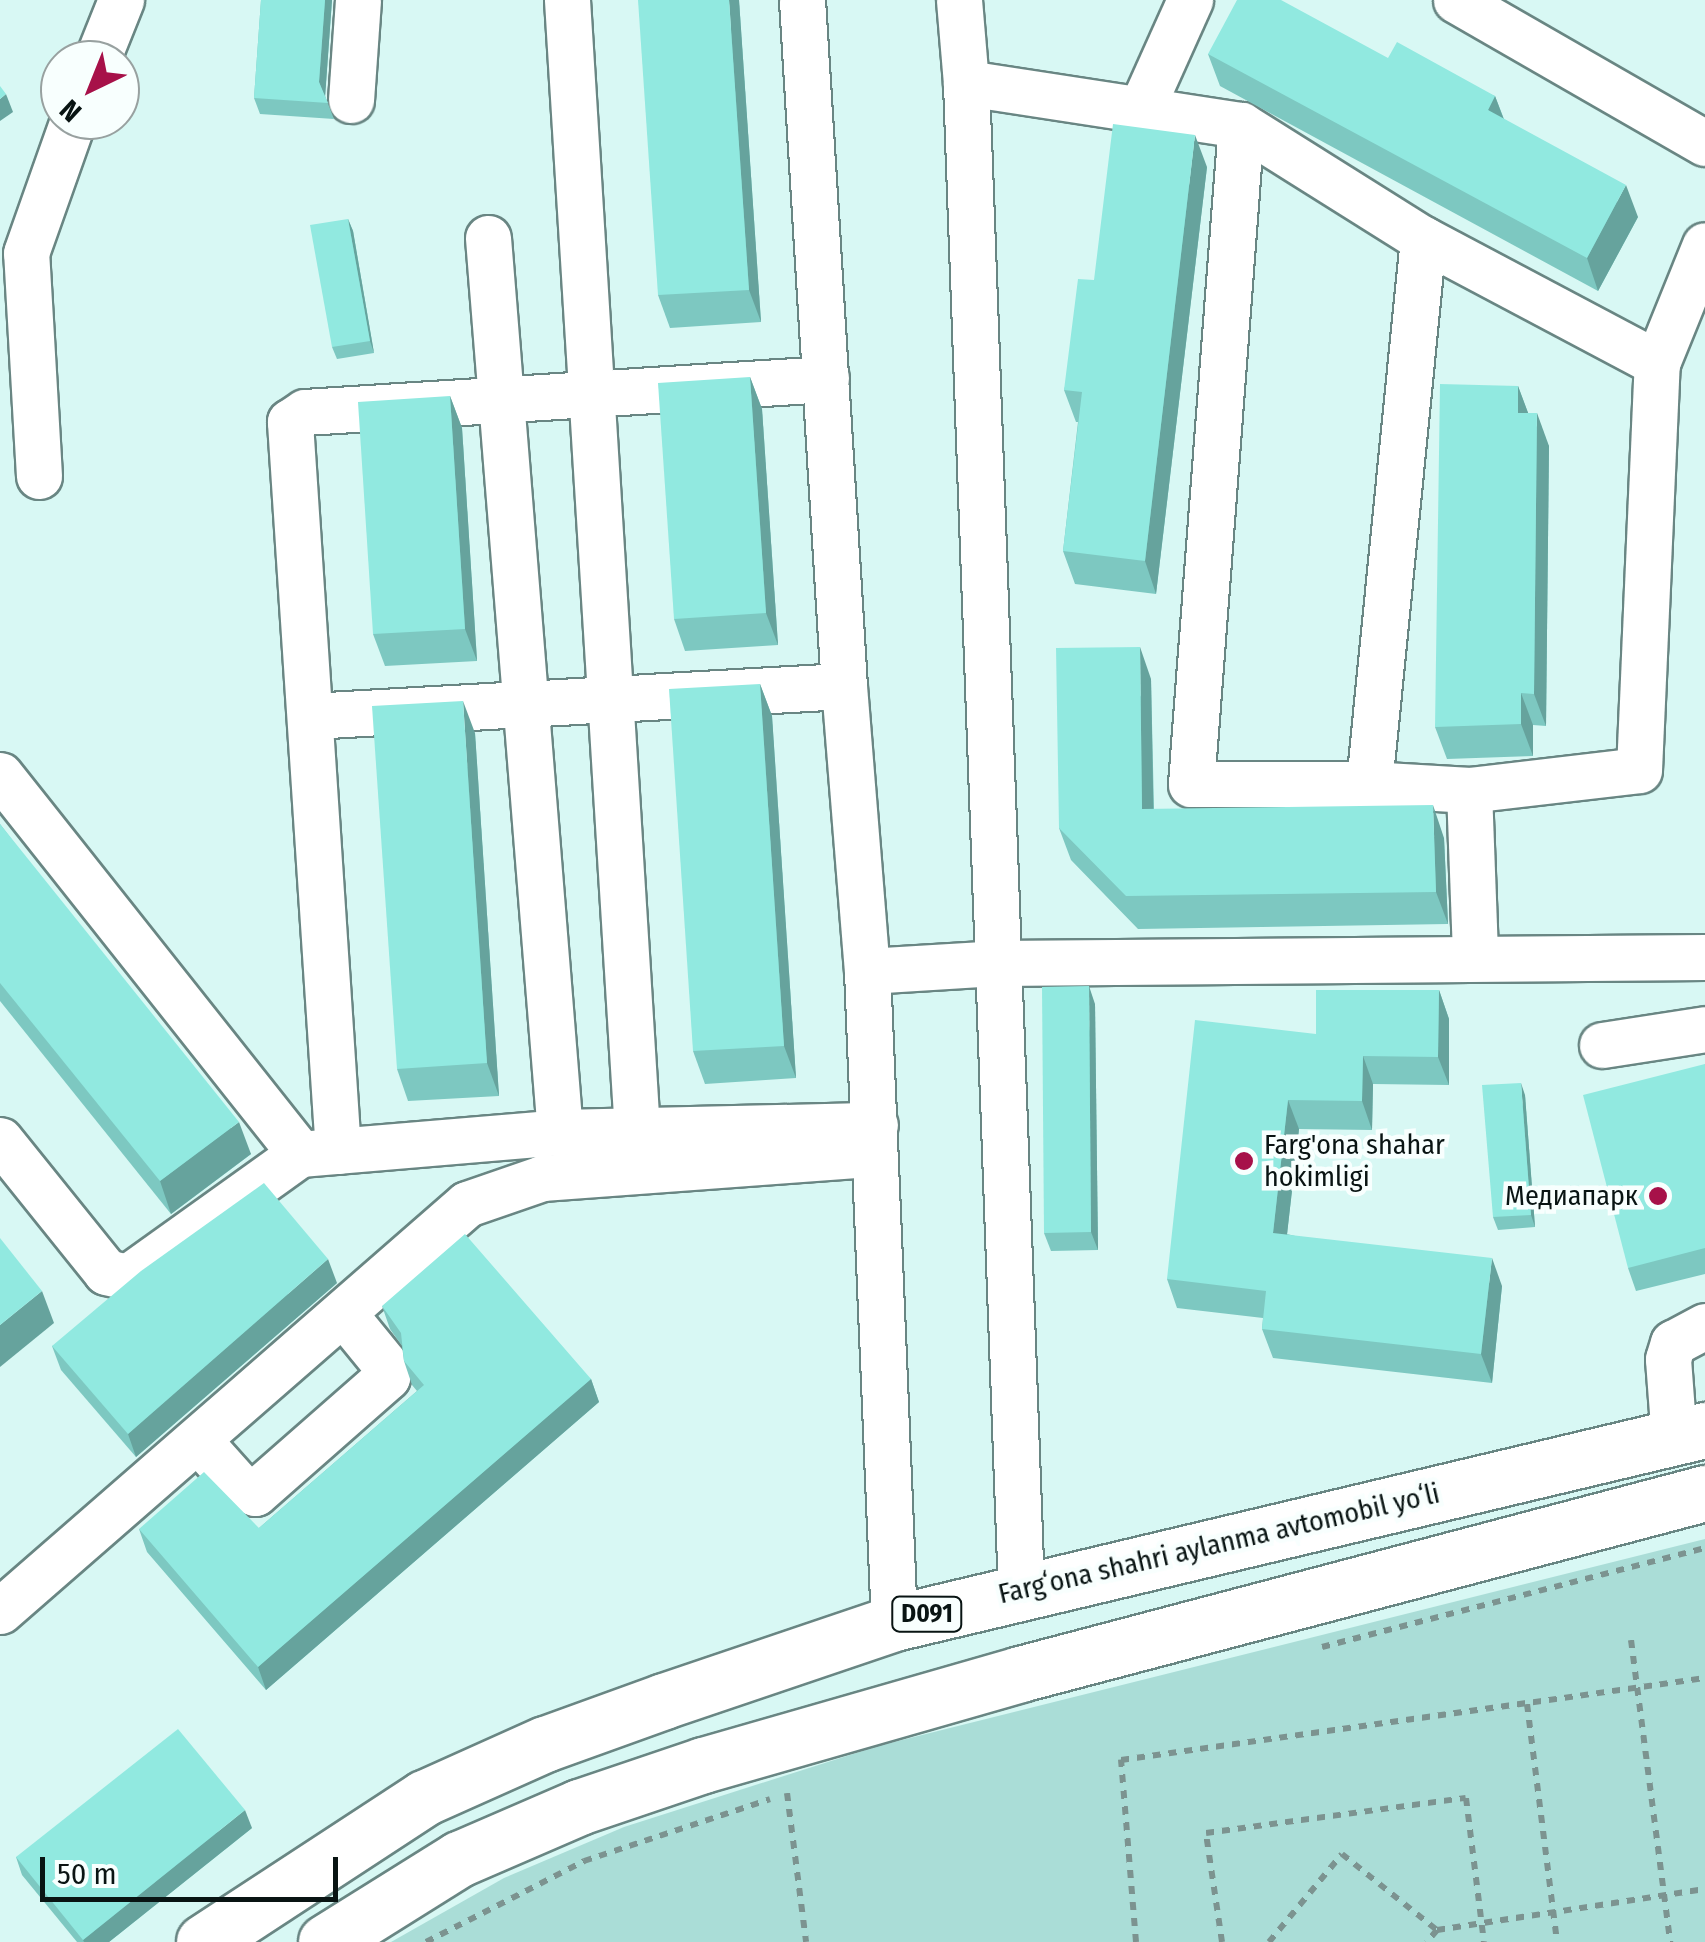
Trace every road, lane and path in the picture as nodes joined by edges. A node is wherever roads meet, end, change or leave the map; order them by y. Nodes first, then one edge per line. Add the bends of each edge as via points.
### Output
1 (121, 0) edge
2 (358, 0) edge
3 (567, 0) edge
4 (959, 0) edge
5 (1190, 0) edge
6 (1456, 0) edge
7 (810, 1) edge
8 (105, 40) edge
9 (966, 83) junction
10 (351, 100) dead end
11 (1141, 110) junction
12 (1242, 125) junction
13 (65, 140) edge
14 (1705, 143) edge
15 (488, 238) dead end
16 (1424, 238) junction
17 (1705, 245) edge
18 (1657, 363) junction
19 (826, 380) junction
20 (589, 392) junction
21 (501, 396) junction
22 (39, 476) dead end
23 (844, 686) junction
24 (614, 699) junction
25 (528, 704) junction
26 (310, 716) junction
27 (0, 776) edge
28 (1369, 784) junction
29 (1470, 790) junction
30 (1705, 956) edge
31 (1475, 957) junction
32 (996, 963) junction
33 (867, 971) junction
34 (1705, 1029) edge
35 (1602, 1045) dead end
36 (637, 1130) junction
37 (560, 1132) junction
38 (875, 1139) junction
39 (0, 1140) edge
40 (319, 1153) junction
41 (344, 1314) junction
42 (1705, 1326) edge
43 (1690, 1434) edge
44 (199, 1441) junction
45 (1705, 1493) edge
46 (1705, 1548) edge
47 (1021, 1590) junction
48 (0, 1610) edge
49 (894, 1622) junction
50 (1631, 1640) dead end
51 (1302, 1652) dead end
52 (1705, 1678) edge
53 (1638, 1688) junction
54 (1527, 1704) junction
55 (806, 1787) dead end
56 (787, 1793) junction
57 (1705, 1889) edge
58 (1664, 1895) junction
59 (1553, 1912) junction
60 (1482, 1923) junction
61 (1437, 1930) junction
62 (204, 1942) edge
63 (326, 1942) edge
64 (426, 1942) edge
65 (806, 1942) edge
66 (1136, 1942) edge
67 (1222, 1942) edge
68 (1269, 1942) edge
69 (1427, 1942) edge
70 (1484, 1942) edge
71 (1557, 1942) edge
72 (1670, 1942) edge

1 - 8 street
2 - 10 street
3 - 20 street
4 - 9 street
5 - 11 street
6 - 14 street
7 - 19 street
9 - 11 street
9 - 32 street
11 - 12 street
12 - 16 street
12 - 28 street via 1191,784
13 - 22 street via 26,254
15 - 21 street
16 - 18 street
16 - 28 street
17 - 18 street
18 - 29 street via 1639,770
19 - 20 street
19 - 23 street
20 - 21 street
20 - 24 street
21 - 25 street
21 - 26 street via 305,412 290,422
23 - 24 street
23 - 33 street
24 - 25 street
24 - 36 street
25 - 26 street
25 - 37 street
26 - 40 street
27 - 40 street
28 - 29 street
29 - 31 street
30 - 31 street
31 - 32 street
32 - 33 street
32 - 47 street
33 - 38 street
34 - 35 street
36 - 37 street
36 - 38 street
37 - 40 street
38 - 41 street via 542,1178 467,1204
38 - 49 street
39 - 40 street via 106,1272 128,1277
41 - 44 street
41 - 44 street via 384,1362 388,1377 314,1442 255,1493 240,1488
42 - 43 street via 1673,1343 1668,1359
43 - 47 highway, Fargʻona shahri aylanma avtomobil yoʻli / D091
44 - 48 street
45 - 63 highway via 702,1765 579,1807 459,1859
46 - 51 path
47 - 49 highway, Fargʻona shahri aylanma avtomobil yoʻli / D091
49 - 62 highway, Fargʻona shahri aylanma avtomobil yoʻli / D091 via 545,1744 424,1798
50 - 53 path
52 - 53 path
53 - 54 path
53 - 58 path
54 - 59 path
54 - 66 path via 1121,1760
55 - 56 path
56 - 64 path via 584,1861
56 - 65 path
57 - 58 path
58 - 59 path
58 - 72 path
59 - 60 path
59 - 71 path
60 - 61 path
60 - 67 path via 1466,1798 1206,1833
60 - 70 path
61 - 68 path via 1342,1854
61 - 69 path

